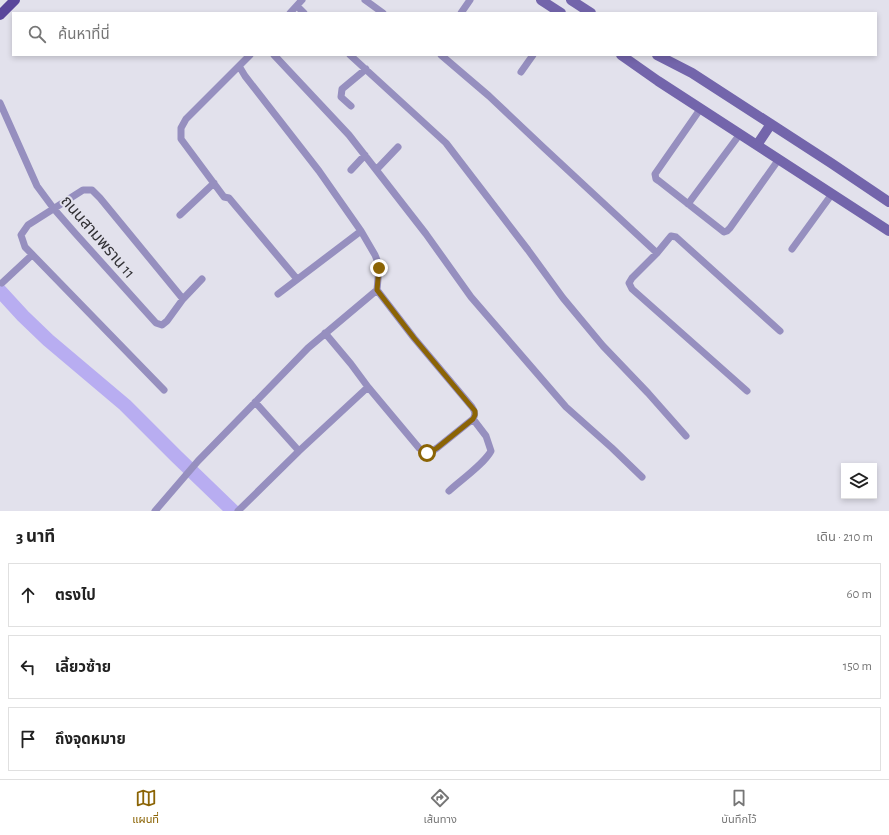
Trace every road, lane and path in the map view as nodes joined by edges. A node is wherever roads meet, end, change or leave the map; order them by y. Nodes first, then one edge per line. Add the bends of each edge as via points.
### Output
1 (15, 0) edge
2 (302, 0) edge
3 (365, 0) edge
4 (470, 0) edge
5 (541, 0) edge
6 (571, 0) edge
7 (297, 6) junction
8 (291, 12) edge
9 (303, 12) edge
10 (382, 12) edge
11 (464, 12) edge
12 (559, 12) edge
13 (589, 12) edge
14 (0, 15) edge
15 (249, 56) edge
16 (275, 56) edge
17 (351, 56) edge
18 (442, 56) edge
19 (530, 56) edge
20 (622, 56) edge
21 (659, 56) edge
22 (239, 66) junction
23 (366, 69) junction
24 (521, 72) dead end
25 (0, 103) edge
26 (351, 106) dead end
27 (701, 108) junction
28 (771, 124) junction
29 (740, 134) junction
30 (758, 145) junction
31 (398, 148) dead end
32 (365, 156) junction
33 (779, 159) junction
34 (377, 169) junction
35 (351, 170) dead end
36 (214, 183) junction
37 (832, 194) junction
38 (889, 202) edge
39 (688, 204) junction
40 (54, 209) junction
41 (180, 215) dead end
42 (361, 231) junction
43 (889, 231) edge
44 (792, 249) dead end
45 (657, 253) junction
46 (32, 255) junction
47 (297, 279) junction
48 (202, 280) dead end
49 (2, 282) dead end
50 (377, 290) junction
51 (278, 294) dead end
52 (183, 300) junction
53 (780, 331) dead end
54 (324, 333) junction
55 (368, 387) junction
56 (164, 390) dead end
57 (747, 391) dead end
58 (255, 402) junction
59 (473, 419) junction
60 (686, 436) dead end
61 (299, 450) junction
62 (642, 477) dead end
63 (449, 491) dead end
64 (155, 511) edge
65 (238, 511) edge

1 - 14 main road
2 - 7 street
3 - 10 street
4 - 11 street
5 - 12 street
6 - 13 street
7 - 8 street
7 - 9 street
15 - 22 street
16 - 32 street via 349,135
17 - 23 street
18 - 45 street via 489,96
19 - 24 street
20 - 27 street
21 - 28 street via 692,73
22 - 36 street via 186,119 181,128 181,139
22 - 42 street
23 - 26 street via 342,89 341,97
23 - 60 street via 446,143 563,298 603,346
25 - 40 street, ถนนสามพราน 11 via 37,186
27 - 29 street
27 - 39 street via 655,174 656,179
28 - 30 street
28 - 38 street
29 - 30 street
29 - 39 street
30 - 33 street
31 - 34 street
32 - 34 street
32 - 35 street
33 - 37 street
33 - 39 street via 726,232
34 - 62 street via 471,297 566,407
36 - 41 street
36 - 47 street
37 - 43 street
37 - 44 street
40 - 46 street via 28,225 21,235 25,247
40 - 52 street via 84,190 92,190
40 - 52 street, ถนนสามพราน 11 via 156,323 162,325 167,321
42 - 47 street
42 - 50 street via 377,260
45 - 53 street via 671,236 679,238
45 - 57 street via 632,278 632,289
46 - 49 street
46 - 56 street
47 - 51 street
48 - 52 street, ถนนสามพราน 11
50 - 54 street
50 - 59 street via 475,411
54 - 55 street
54 - 58 street
55 - 59 street via 419,448 427,453
55 - 61 street
58 - 61 street
58 - 64 street via 183,477
59 - 63 street via 486,436 491,451 483,462
61 - 65 street

